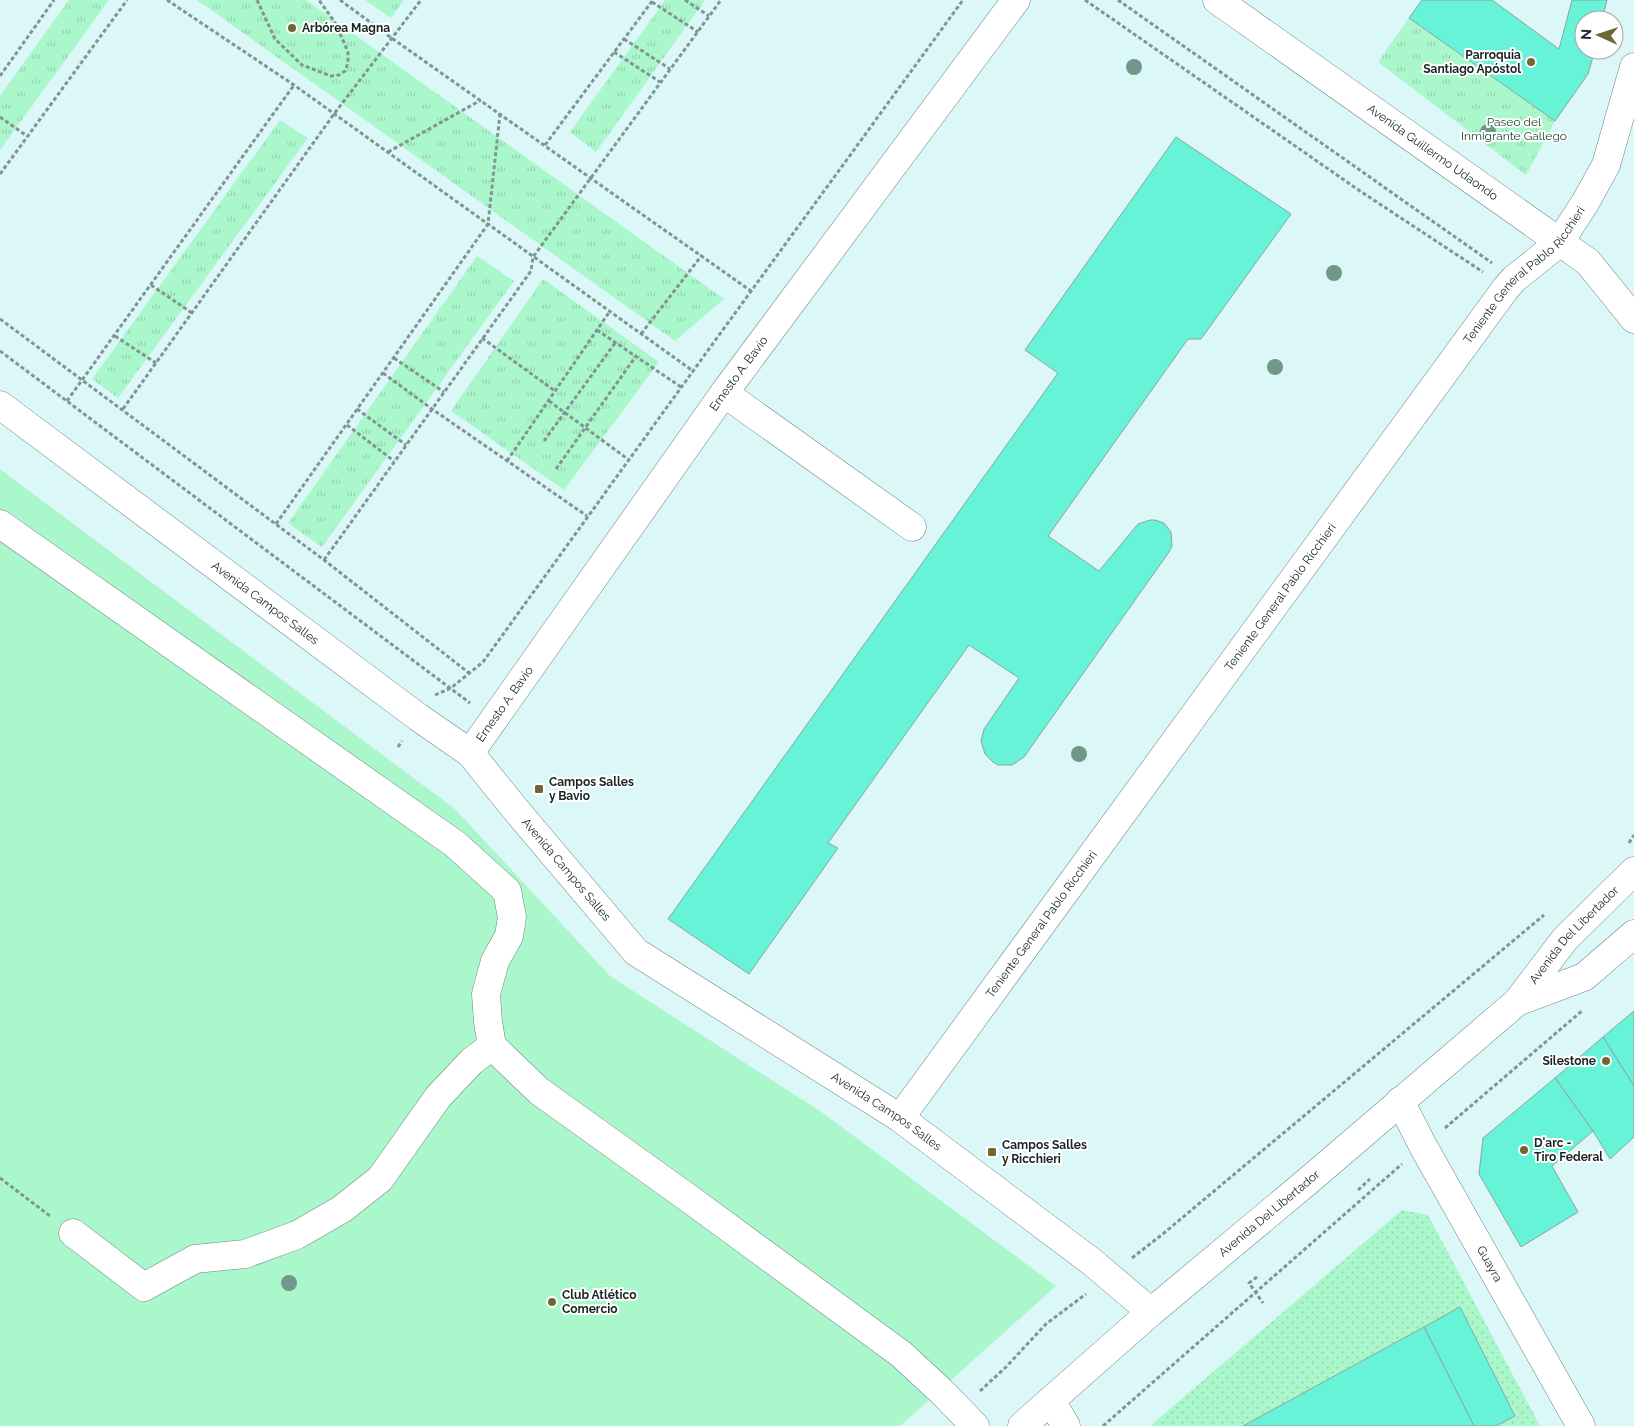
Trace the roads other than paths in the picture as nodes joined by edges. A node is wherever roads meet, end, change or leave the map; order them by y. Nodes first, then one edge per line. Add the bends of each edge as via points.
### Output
1 (1016, 0) edge
2 (1217, 0) edge
3 (1634, 67) edge
4 (1630, 98) edge
5 (1559, 243) junction
6 (1634, 319) edge
7 (724, 393) junction
8 (0, 406) edge
9 (0, 524) edge
10 (912, 527) dead end
11 (470, 753) junction
12 (1631, 859) edge
13 (1634, 934) edge
14 (1517, 1002) junction
15 (492, 1046) junction
16 (1400, 1101) junction
17 (900, 1118) junction
18 (73, 1233) road end
19 (1151, 1312) junction
20 (1051, 1401) junction
21 (967, 1418) edge
22 (1022, 1426) edge
23 (1066, 1426) edge
24 (1581, 1426) edge

1 - 7 main road, Ernesto A. Bavio
2 - 5 main road, Avenida Guillermo Udaondo
3 - 4 main road, Teniente General Pablo Ricchieri
4 - 5 main road, Teniente General Pablo Ricchieri via 1606,165
5 - 6 main road, Avenida Guillermo Udaondo via 1588,262
5 - 17 main road, Teniente General Pablo Ricchieri via 1510,283
7 - 10 main road
7 - 11 main road, Ernesto A. Bavio
8 - 11 main road, Avenida Campos Salles
9 - 15 main road via 455,844 507,891 512,917 486,994
11 - 17 main road, Avenida Campos Salles via 636,952
12 - 14 main road, Avenida Del Libertador
13 - 14 main road, Avenida Del Libertador via 1584,977
14 - 16 main road, Avenida Del Libertador
15 - 18 main road via 472,1061 438,1097 380,1178 342,1208 297,1235 245,1254 196,1259 144,1287
15 - 21 main road via 539,1091 901,1354
16 - 19 main road, Avenida Del Libertador
16 - 24 main road, Guayra
17 - 19 main road, Avenida Campos Salles via 1109,1276
19 - 20 main road, Avenida Del Libertador
20 - 22 main road, Avenida Del Libertador
20 - 23 main road

